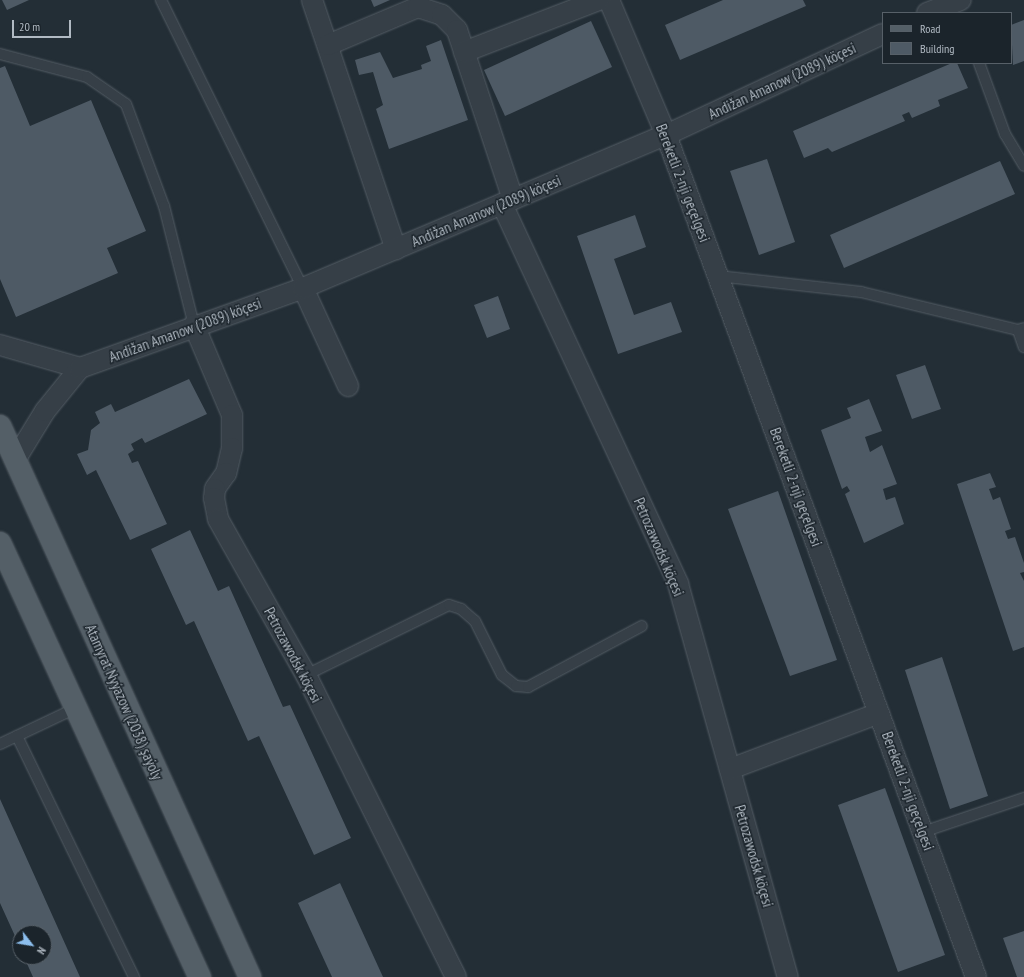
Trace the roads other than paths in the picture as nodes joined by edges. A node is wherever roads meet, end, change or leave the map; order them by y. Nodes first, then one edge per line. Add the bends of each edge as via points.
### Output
1 (161, 0) edge
2 (312, 0) edge
3 (599, 0) edge
4 (609, 0) edge
5 (961, 0) edge
6 (928, 8) edge
7 (882, 34) edge
8 (328, 45) junction
9 (464, 52) junction
10 (0, 54) edge
11 (979, 64) edge
12 (666, 135) junction
13 (1024, 166) edge
14 (508, 202) junction
15 (396, 249) junction
16 (718, 276) junction
17 (303, 288) junction
18 (194, 325) junction
19 (1021, 329) edge
20 (0, 345) edge
21 (1024, 347) edge
22 (80, 368) junction
23 (348, 386) dead end
24 (0, 426) edge
25 (15, 460) junction
26 (0, 543) edge
27 (642, 626) dead end
28 (306, 675) junction
29 (76, 708) junction
30 (879, 713) junction
31 (17, 736) junction
32 (0, 744) edge
33 (730, 769) junction
34 (1024, 798) edge
35 (923, 832) junction
36 (134, 977) edge
37 (200, 977) edge
38 (250, 977) edge
39 (456, 977) edge
40 (788, 977) edge
41 (976, 977) edge

1 - 17 lane
2 - 8 street
3 - 9 street
4 - 12 street, Bereketli 2-nji geçelgesi
5 - 6 street
7 - 12 street, Andižan Amanow (2089) köçesi
8 - 9 street, Petrozawodsk köçesi via 418,7 433,10 457,30
8 - 15 street
9 - 14 street, Petrozawodsk köçesi
10 - 18 lane via 87,77 126,104 164,206
11 - 13 lane via 1004,134
12 - 14 street, Andižan Amanow (2089) köçesi
12 - 16 street, Bereketli 2-nji geçelgesi
14 - 15 street, Andižan Amanow (2089) köçesi
14 - 33 street, Petrozawodsk köçesi via 678,584
15 - 17 street, Andižan Amanow (2089) köçesi
16 - 19 lane via 861,292
16 - 30 street, Bereketli 2-nji geçelgesi
17 - 18 street, Andižan Amanow (2089) köçesi
17 - 23 street
18 - 22 street, Andižan Amanow (2089) köçesi
18 - 28 street, Petrozawodsk köçesi via 232,415 232,448 226,473 215,489 218,519
19 - 21 lane
20 - 22 street
22 - 25 street via 45,411
24 - 25 main road, Atamyrat Nyýazow (2038) şaýoly
25 - 38 main road, Atamyrat Nyýazow (2038) şaýoly
26 - 29 main road
27 - 28 lane via 528,687 516,686 502,675 475,621 461,609 449,605
28 - 39 street, Petrozawodsk köçesi
29 - 31 lane
29 - 37 main road
30 - 33 street
30 - 35 street, Bereketli 2-nji geçelgesi
31 - 32 lane
31 - 36 lane
33 - 40 street, Petrozawodsk köçesi
34 - 35 lane
35 - 41 street, Bereketli 2-nji geçelgesi

